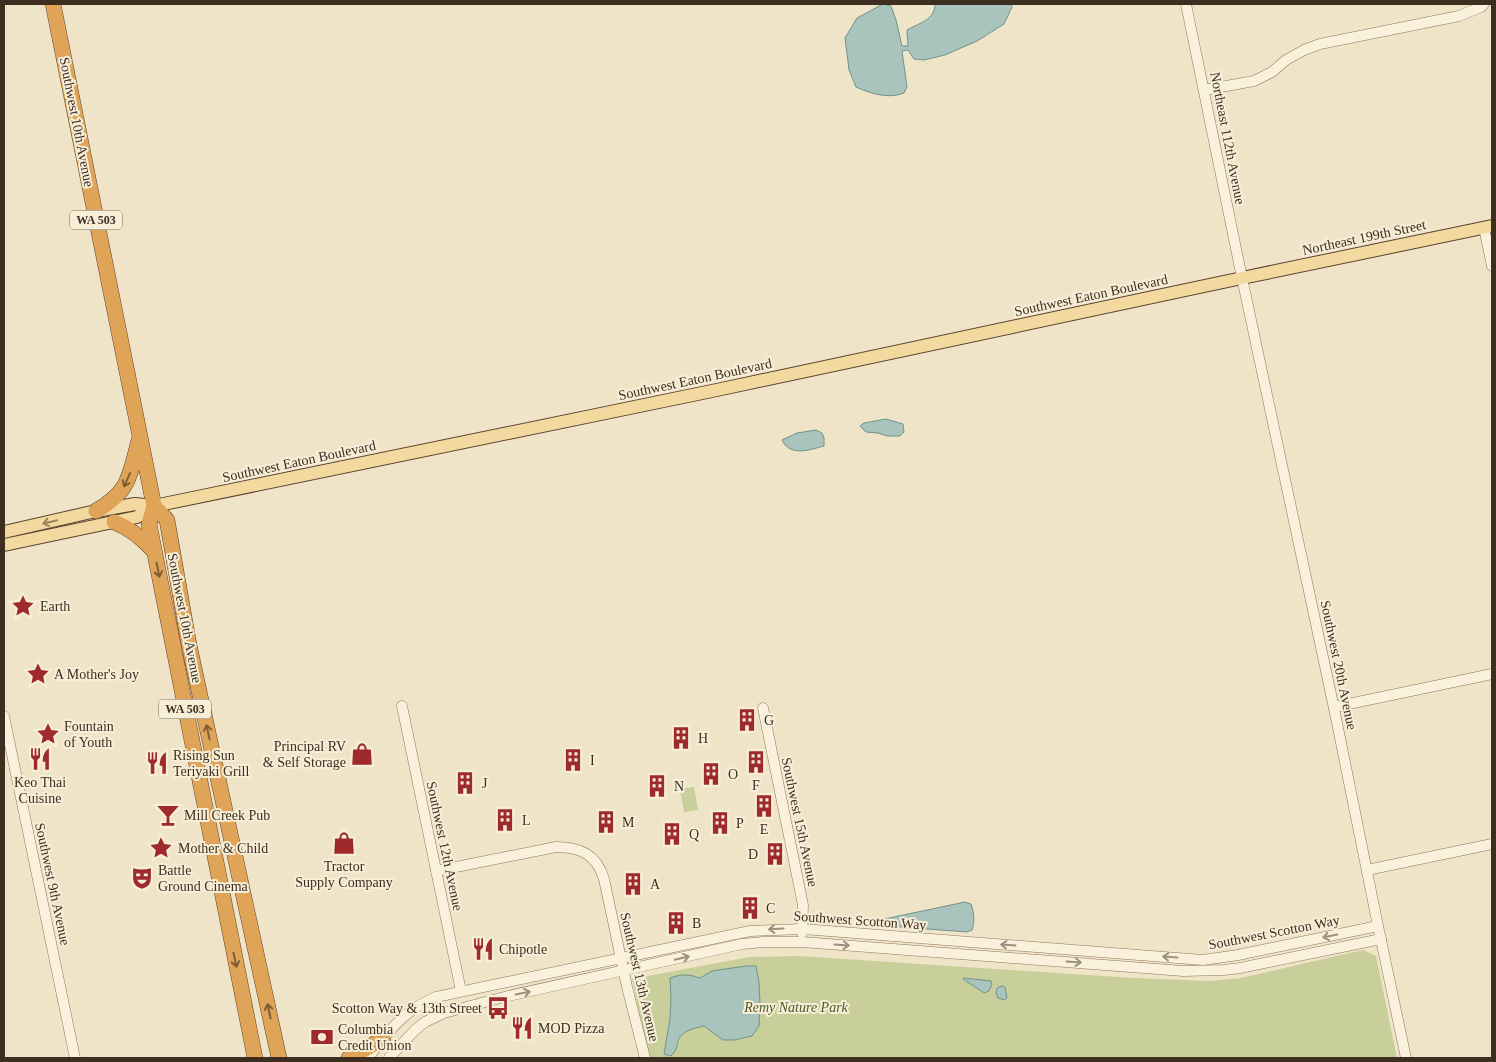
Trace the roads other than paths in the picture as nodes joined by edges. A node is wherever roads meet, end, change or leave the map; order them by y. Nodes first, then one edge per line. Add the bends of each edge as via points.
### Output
1 (53, 4) edge
2 (1186, 4) edge
3 (1484, 4) edge
4 (1204, 90) junction
5 (1488, 227) edge
6 (1492, 266) edge
7 (1242, 278) junction
8 (140, 436) junction
9 (154, 506) junction
10 (96, 511) junction
11 (114, 522) junction
12 (5, 533) edge
13 (4, 545) edge
14 (154, 551) junction
15 (1492, 674) edge
16 (402, 706) dead end
17 (1334, 707) junction
18 (763, 708) dead end
19 (4, 716) edge
20 (1492, 844) edge
21 (1367, 870) junction
22 (436, 871) junction
23 (1378, 926) junction
24 (803, 928) junction
25 (1381, 940) junction
26 (802, 942) junction
27 (1140, 955) junction
28 (621, 957) junction
29 (1138, 967) junction
30 (624, 971) junction
31 (461, 991) junction
32 (383, 1039) junction
33 (281, 1057) edge
34 (75, 1058) edge
35 (255, 1058) edge
36 (350, 1058) edge
37 (368, 1058) edge
38 (389, 1058) edge
39 (645, 1058) edge
40 (1406, 1058) edge

1 - 8 highway, Southwest 10th Avenue / WA 503
2 - 4 street, Northeast 112th Avenue
3 - 4 street via 1459,16 1320,44 1286,60 1254,81
4 - 7 street, Northeast 112th Avenue
5 - 6 street
5 - 7 main road, Northeast 199th Street
7 - 9 main road, Southwest Eaton Boulevard
7 - 17 street, Southwest 20th Avenue
8 - 9 highway, Southwest 10th Avenue / WA 503
8 -> 10 highway via 122,491
9 - 10 main road, Southwest Eaton Boulevard via 135,504
9 - 11 main road, Southwest Eaton Boulevard via 137,517
9 - 14 highway, Southwest 10th Avenue / WA 503 via 149,524
33 -> 9 highway, Southwest 10th Avenue / WA 503 via 189,645 167,520
10 -> 12 main road, Southwest Eaton Boulevard
11 - 13 main road, Southwest Eaton Boulevard
11 - 14 highway via 138,535
14 -> 35 highway, Southwest 10th Avenue / WA 503
15 - 17 street
16 - 22 street, Southwest 12th Avenue
17 - 21 street, Southwest 20th Avenue
18 - 24 street, Southwest 15th Avenue via 803,904
19 - 34 street, Southwest 9th Avenue
20 - 21 street
21 - 23 street, Southwest 20th Avenue
22 - 28 street, Southwest 13th Avenue via 556,847 574,848 588,854 601,869
22 - 31 street, Southwest 12th Avenue
23 - 25 street, Southwest 20th Avenue
23 -> 27 street, Southwest Scotton Way via 1213,959
24 - 26 street, Southwest 15th Avenue
27 -> 24 street, Southwest Scotton Way
24 -> 28 street, Southwest Scotton Way via 750,931
25 - 29 street, Southwest Scotton Way via 1240,968 1196,971
25 - 40 street, Southwest 20th Avenue
26 -> 29 street, Southwest Scotton Way
30 -> 26 street, Southwest Scotton Way via 742,944
27 - 29 street
28 - 30 street, Southwest 13th Avenue
28 - 31 street, Southwest Scotton Way
38 -> 30 street, Southwest Scotton Way via 415,1030 444,1013
30 - 39 street, Southwest 13th Avenue
31 - 32 street, Southwest Scotton Way via 436,997 418,1006 396,1023
32 - 36 highway
32 - 37 street, Southwest Scotton Way

